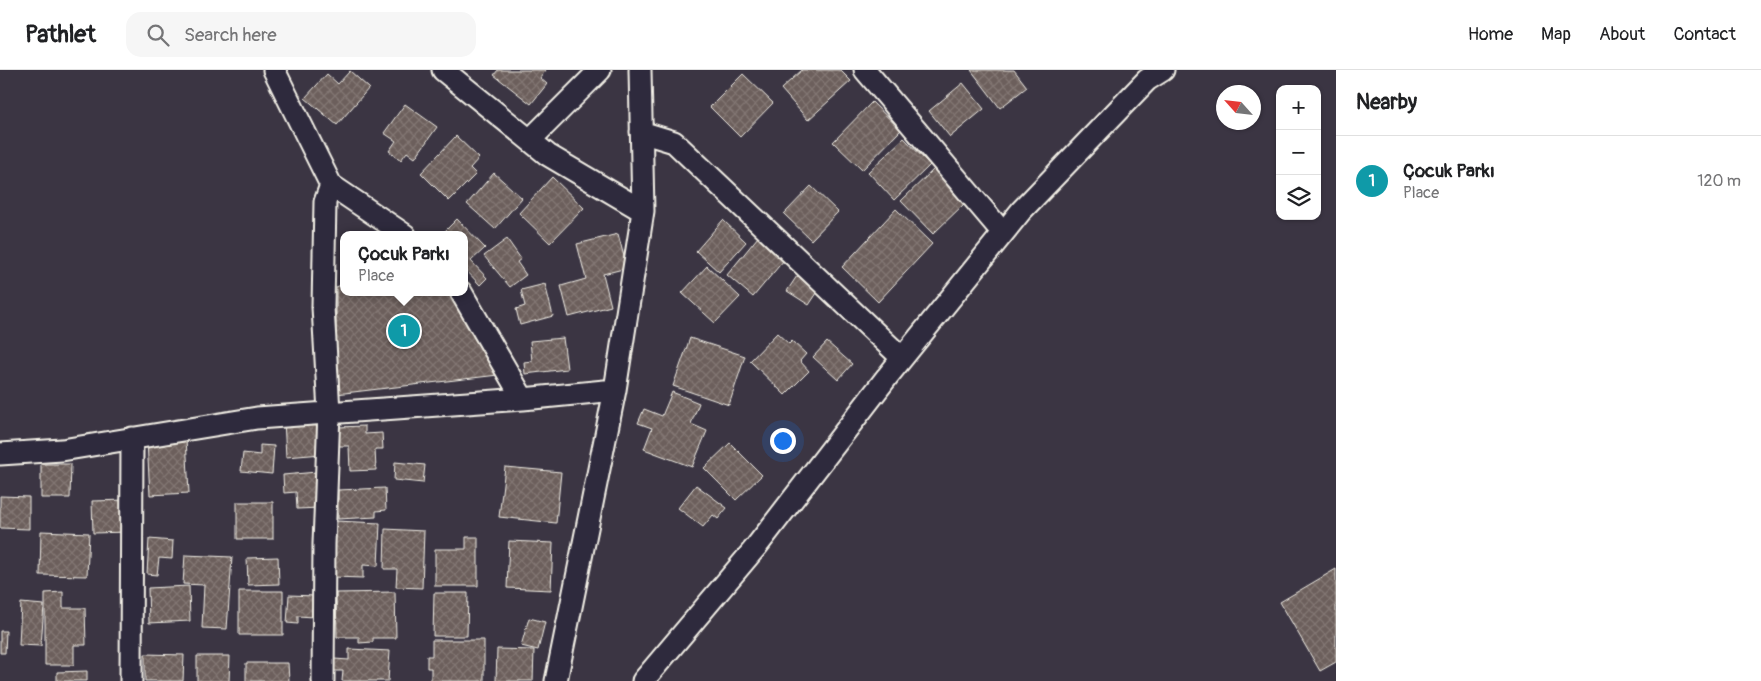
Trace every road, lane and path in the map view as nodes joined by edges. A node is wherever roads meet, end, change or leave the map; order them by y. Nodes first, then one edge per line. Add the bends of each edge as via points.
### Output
1 (274, 70) edge
2 (443, 70) edge
3 (600, 70) edge
4 (640, 70) edge
5 (865, 70) edge
6 (1150, 73) edge
7 (641, 132) junction
8 (530, 140) junction
9 (331, 185) junction
10 (643, 211) junction
11 (399, 231) edge
12 (1003, 233) junction
13 (463, 296) edge
14 (902, 358) junction
15 (615, 390) junction
16 (523, 399) junction
17 (329, 412) junction
18 (132, 438) junction
19 (0, 454) edge
20 (131, 681) edge
21 (323, 681) edge
22 (556, 681) edge
23 (643, 681) edge

1 - 9 street
2 - 8 street
3 - 8 street
4 - 7 street
5 - 12 street
6 - 12 street
7 - 10 street
7 - 14 street via 674,142
8 - 10 street via 548,156
9 - 11 street
9 - 17 street via 326,202 324,307
10 - 15 street
12 - 14 street
13 - 16 street
14 - 23 street via 756,547
15 - 16 street
15 - 22 street
16 - 17 street
17 - 18 street via 257,418
17 - 21 street
18 - 19 street via 62,450
18 - 20 street

